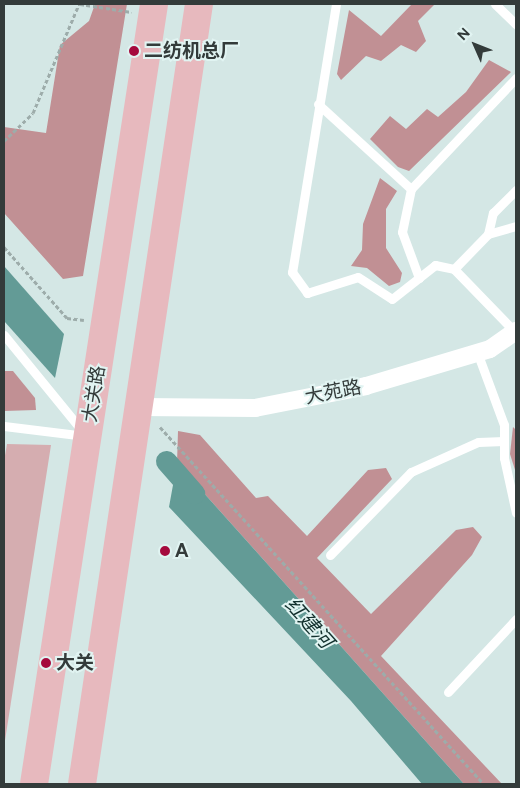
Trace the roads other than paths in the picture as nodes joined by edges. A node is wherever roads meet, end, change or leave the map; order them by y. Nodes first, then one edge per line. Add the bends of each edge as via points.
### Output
1 (199, 4) edge
2 (336, 4) edge
3 (495, 4) edge
4 (153, 10) edge
5 (516, 24) edge
6 (516, 78) edge
7 (318, 104) junction
8 (411, 189) junction
9 (516, 190) edge
10 (516, 226) edge
11 (488, 234) junction
12 (454, 269) junction
13 (419, 278) junction
14 (516, 332) edge
15 (4, 335) edge
16 (477, 352) junction
17 (140, 407) junction
18 (4, 426) edge
19 (87, 437) junction
20 (504, 441) junction
21 (516, 512) edge
22 (330, 554) dead end
23 (516, 619) edge
24 (448, 692) dead end
25 (34, 784) edge
26 (82, 784) edge

1 - 17 main road
2 - 7 lane
3 - 5 lane
4 - 19 main road, 大关路
6 - 8 lane
7 - 8 lane
7 - 13 lane via 292,272 307,293 358,277 392,299
8 - 13 lane via 402,232
9 - 11 lane via 494,214
10 - 11 lane
11 - 12 lane
12 - 13 lane via 436,265
12 - 14 lane
14 - 16 street, 大苑路
15 - 19 lane
16 - 17 street, 大苑路 via 366,386 255,408
16 - 20 lane via 504,425
17 - 26 main road
18 - 19 lane
19 - 25 main road, 大关路
20 - 21 lane
20 - 22 lane via 478,442 411,472
23 - 24 lane

